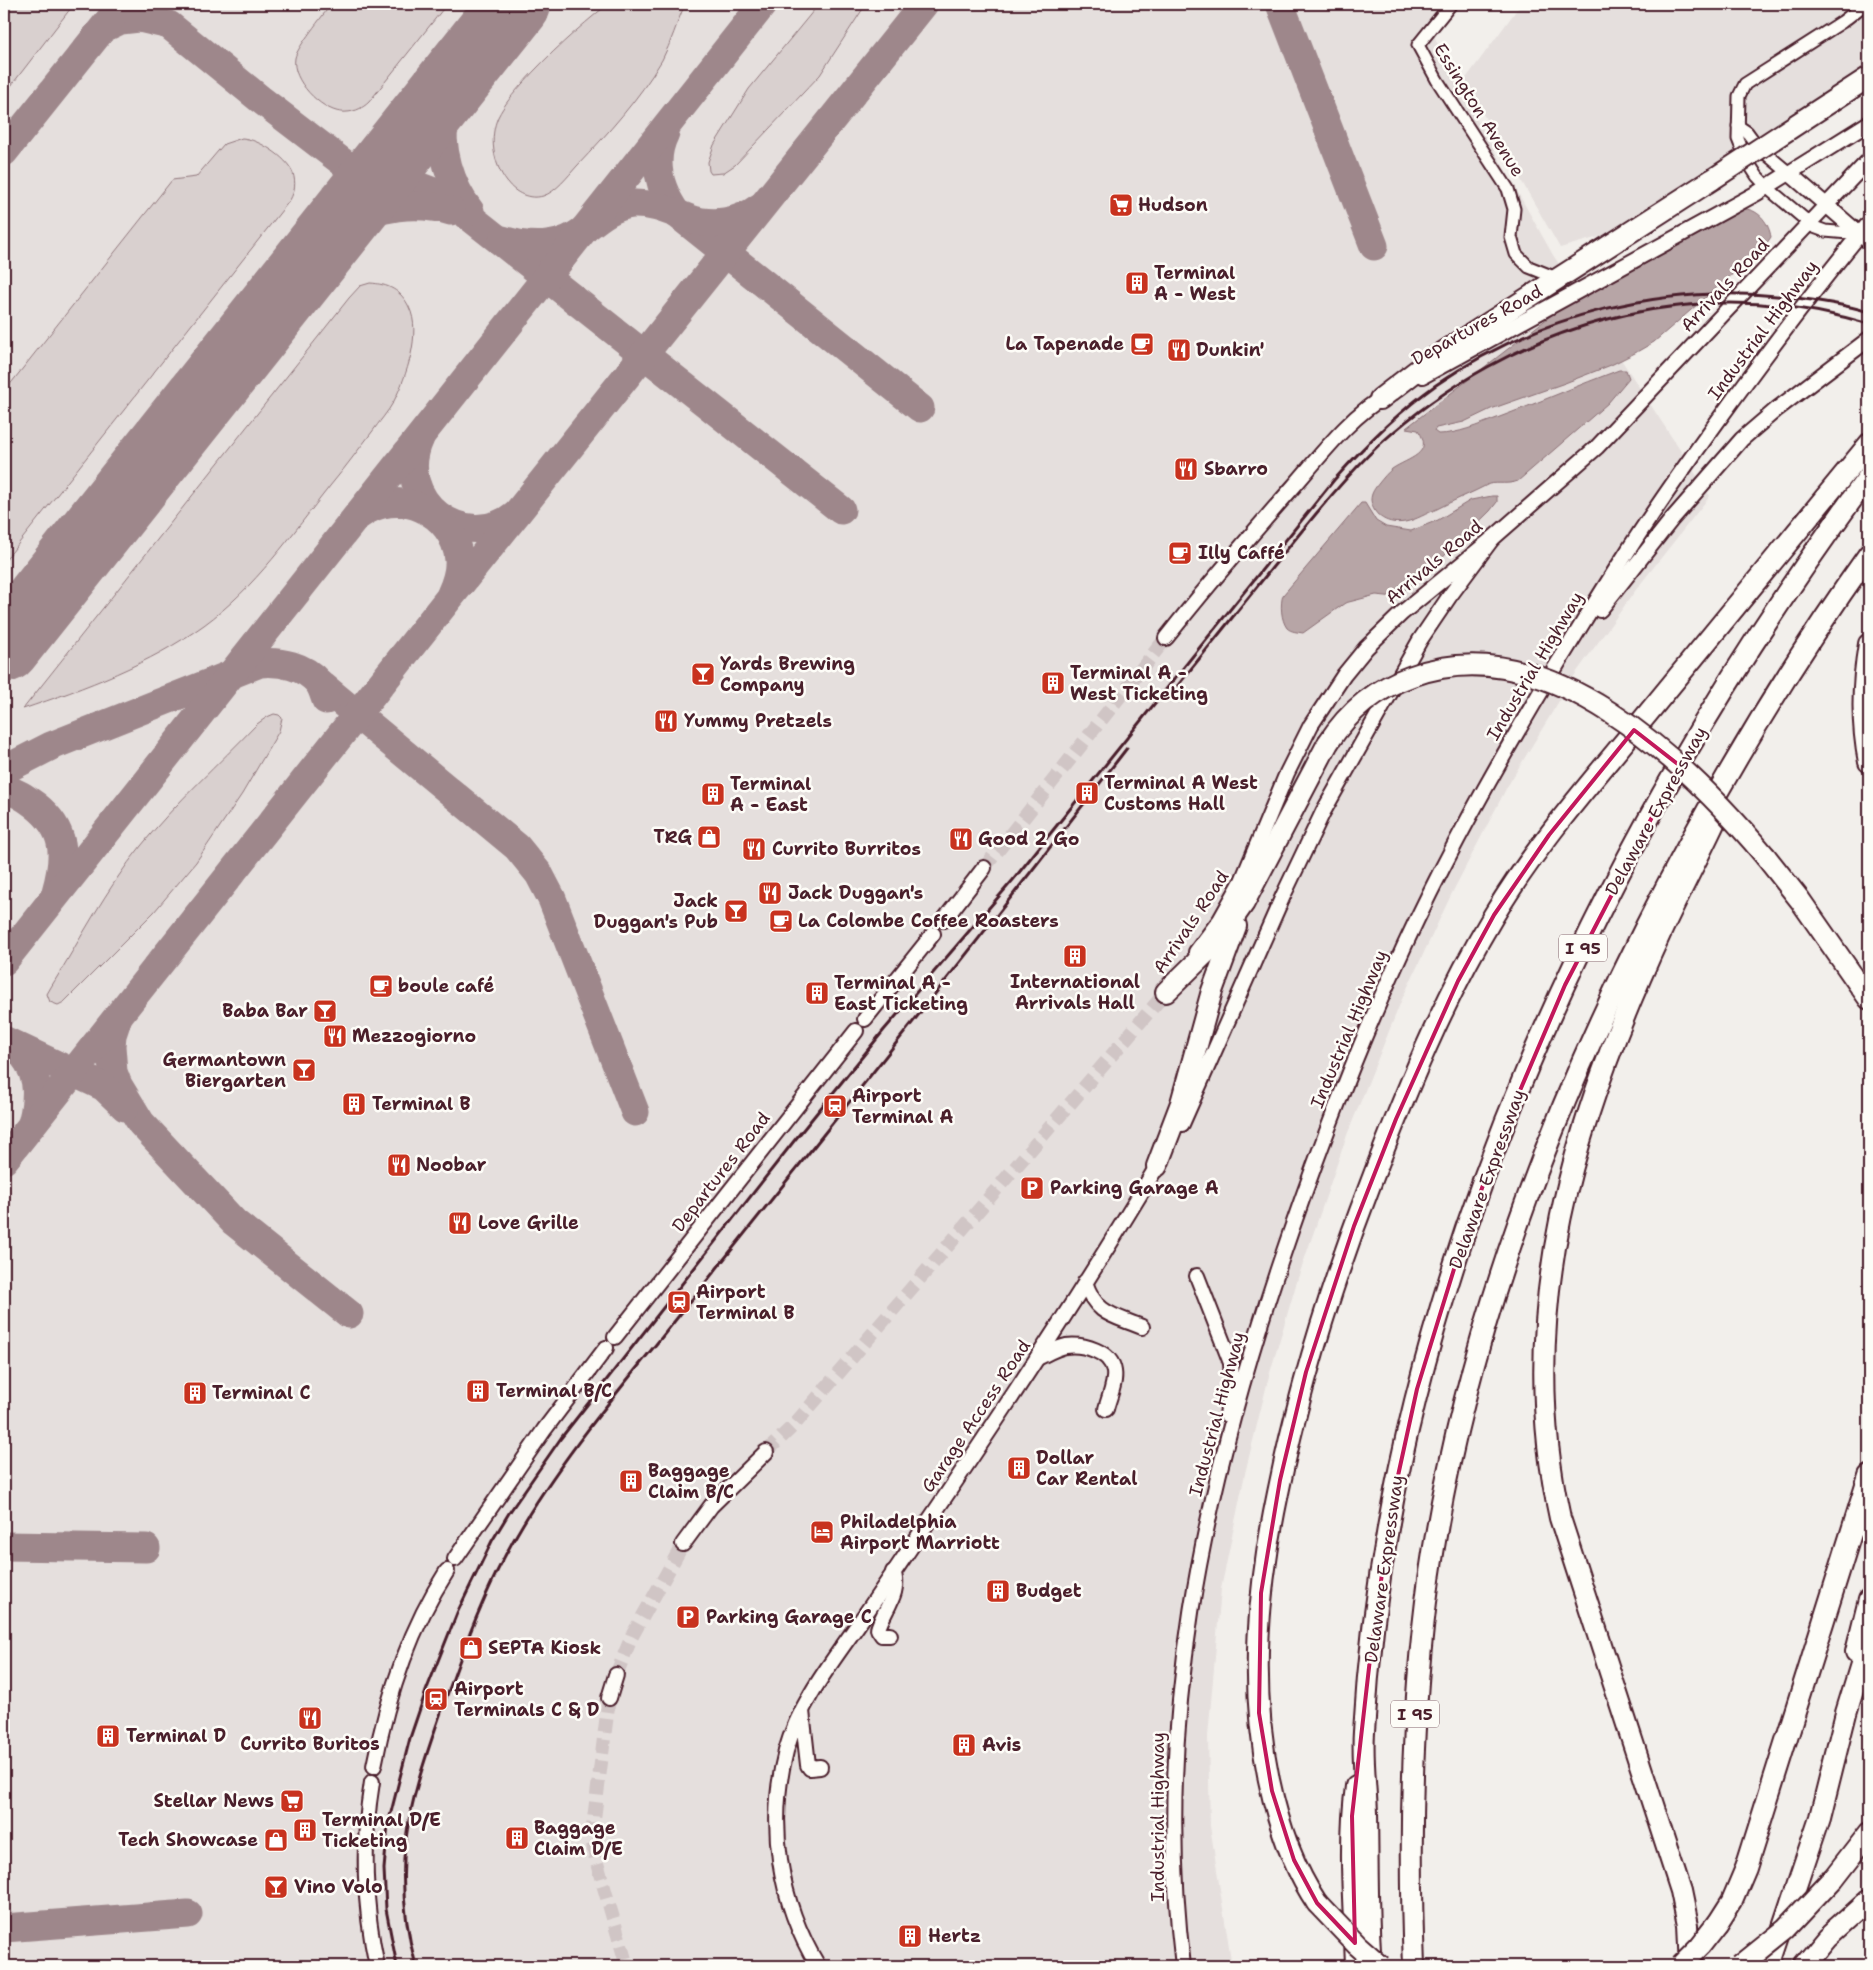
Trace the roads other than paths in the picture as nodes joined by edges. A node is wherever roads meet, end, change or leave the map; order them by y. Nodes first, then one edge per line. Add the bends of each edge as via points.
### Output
1 (1451, 4) edge
2 (1865, 4) edge
3 (1869, 78) edge
4 (1869, 123) edge
5 (1738, 126) junction
6 (1869, 160) edge
7 (1789, 173) junction
8 (1766, 187) junction
9 (1828, 205) junction
10 (1810, 223) junction
11 (1869, 223) edge
12 (1865, 238) edge
13 (1559, 279) junction
14 (1869, 339) edge
15 (1380, 399) junction
16 (1869, 444) edge
17 (1869, 476) edge
18 (1492, 539) junction
19 (1869, 554) edge
20 (1166, 638) tunnel mouth
21 (1869, 644) edge
22 (1555, 668) junction
23 (1768, 707) junction
24 (1869, 762) edge
25 (984, 868) tunnel mouth
26 (1251, 891) junction
27 (944, 920) dead end
28 (933, 934) dead end
29 (1166, 992) joint
30 (1868, 998) edge
31 (866, 1019) dead end
32 (856, 1031) dead end
33 (1157, 1166) junction
34 (1196, 1276) dead end
35 (1085, 1282) junction
36 (1142, 1327) dead end
37 (615, 1336) dead end
38 (606, 1348) dead end
39 (1037, 1358) junction
40 (1106, 1409) dead end
41 (1225, 1446) junction
42 (766, 1452) tunnel mouth
43 (1869, 1476) edge
44 (684, 1544) tunnel mouth
45 (455, 1558) dead end
46 (447, 1571) dead end
47 (893, 1572) junction
48 (1869, 1600) edge
49 (890, 1636) dead end
50 (1869, 1638) edge
51 (616, 1675) tunnel mouth
52 (609, 1698) tunnel mouth
53 (802, 1711) junction
54 (1364, 1737) junction
55 (374, 1766) dead end
56 (820, 1767) dead end
57 (372, 1782) dead end
58 (1869, 1833) edge
59 (1803, 1867) junction
60 (1869, 1900) edge
61 (1317, 1902) junction
62 (377, 1966) edge
63 (818, 1966) edge
64 (1183, 1966) edge
65 (1356, 1966) edge
66 (1371, 1966) edge
67 (1381, 1966) edge
68 (1414, 1966) edge
69 (1680, 1966) edge
70 (1690, 1966) edge
71 (1740, 1966) edge
72 (1770, 1966) edge
73 (1804, 1966) edge

1 - 13 street, Essington Avenue via 1418,45 1508,189 1514,209 1511,238 1516,254 1529,267
2 - 5 street via 1745,84 1739,96
3 - 13 highway, bridge
4 - 7 street, Departures Road
5 - 7 street
5 - 8 street via 1743,154
6 - 9 street
7 - 8 street, Departures Road
7 - 9 street
8 - 10 street
8 - 15 street, Departures Road
9 - 10 street
9 - 12 street
10 - 12 street via 1825,231
10 - 18 street, Arrivals Road via 1597,448
11 - 12 street, Industrial Highway
12 - 22 street, Industrial Highway via 1765,357 1684,469 1621,561
13 - 15 highway via 1428,362
14 - 22 street via 1742,439 1661,532
15 - 20 street, Departures Road via 1320,456
16 - 61 highway via 1573,804 1516,882 1475,948 1442,1016 1354,1226 1318,1335 1288,1445 1272,1520 1261,1593 1258,1641 1261,1733 1272,1791 1291,1852
17 - 54 highway, Delaware Expressway / I 95 via 1776,609 1673,776 1565,985 1504,1128 1440,1313 1398,1468 1378,1591
18 - 29 street, Arrivals Road via 1380,633 1344,675 1299,748 1237,892
18 - 33 street, Garage Access Road via 1420,640 1336,787 1283,896 1184,1122
19 - 23 highway, I 95
21 - 24 highway via 1863,704
22 - 41 street, Industrial Highway via 1496,766 1448,856 1363,1040 1300,1203 1257,1333
23 - 68 highway, I 95 via 1695,831 1611,997 1542,1156 1485,1323 1450,1463 1422,1639 1410,1810
23 - 70 highway via 1660,934 1602,1077 1560,1218 1549,1278 1544,1340 1547,1437 1560,1518 1681,1891 1688,1925
25 - 27 street
26 - 29 highway via 1216,942
26 - 30 highway, bridge via 1328,743 1364,702 1420,672 1446,667 1498,668 1556,683 1588,699 1650,741 1703,788 1800,900
26 - 33 highway via 1216,981 1184,1095
28 - 31 street
32 - 37 street, Departures Road
33 - 35 street, Garage Access Road
34 - 41 street via 1232,1368
35 - 36 street via 1098,1307
35 - 39 street, Garage Access Road
38 - 45 street
39 - 40 street via 1069,1346 1095,1350 1106,1357 1112,1364 1114,1382
39 - 47 street, Garage Access Road
41 - 64 street, Industrial Highway via 1193,1592 1177,1715 1174,1841
42 - 44 street via 711,1506
43 - 69 highway, bridge via 1738,1890 1718,1923
46 - 55 street via 430,1599 400,1666 383,1721
47 - 49 street via 895,1589 878,1629 882,1635
47 - 53 street, Garage Access Road
48 - 59 highway
50 - 59 highway
51 - 52 street
53 - 56 street via 808,1765 810,1768
53 - 63 street, Garage Access Road via 793,1730 782,1774 778,1840 789,1905 800,1935
54 - 65 highway via 1352,1816
54 - 66 highway, Delaware Expressway / I 95
57 - 62 street via 366,1866
58 - 71 highway, bridge via 1834,1878 1791,1924
59 - 72 highway
60 - 73 highway via 1828,1938
61 - 66 highway, bridge
61 - 67 highway, bridge via 1357,1946

